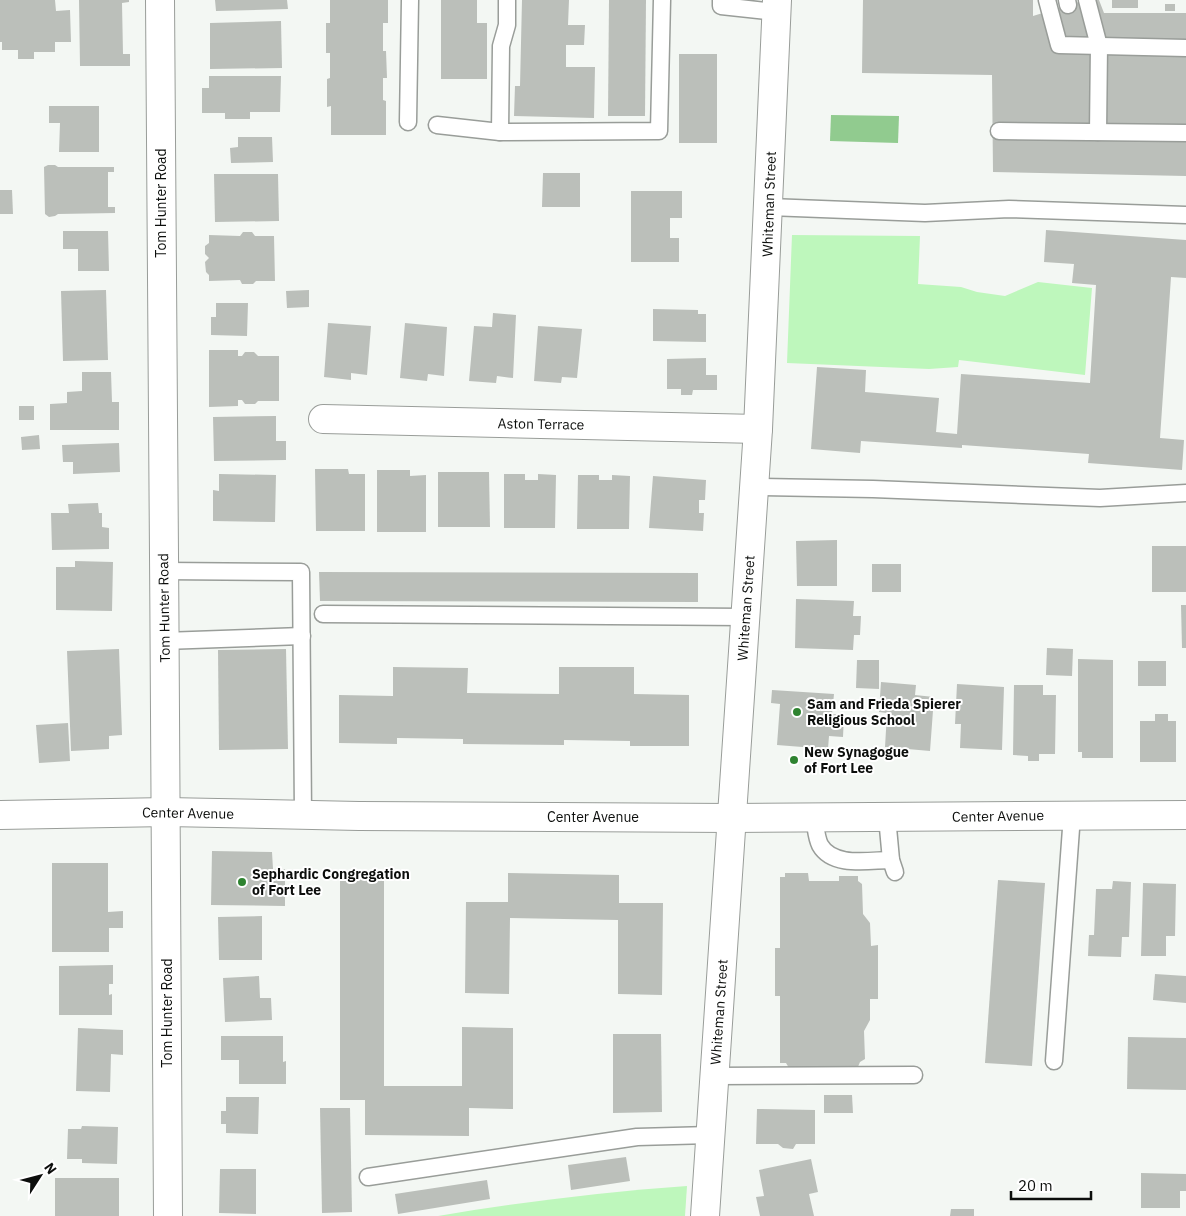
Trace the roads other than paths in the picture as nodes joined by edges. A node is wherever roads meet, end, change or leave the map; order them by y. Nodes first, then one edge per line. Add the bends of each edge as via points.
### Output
1 (160, 0) edge
2 (410, 0) edge
3 (507, 0) edge
4 (662, 0) edge
5 (721, 0) edge
6 (1047, 0) edge
7 (1087, 0) edge
8 (776, 6) edge
9 (1099, 46) junction
10 (1186, 48) edge
11 (408, 122) dead end
12 (437, 125) dead end
13 (999, 131) dead end
14 (500, 132) junction
15 (1098, 132) junction
16 (1186, 133) edge
17 (769, 206) junction
18 (1186, 215) edge
19 (323, 419) dead end
20 (758, 429) junction
21 (754, 487) junction
22 (1186, 493) edge
23 (163, 571) junction
24 (323, 614) dead end
25 (745, 617) junction
26 (302, 636) junction
27 (164, 641) junction
28 (167, 812) junction
29 (0, 815) edge
30 (303, 815) junction
31 (1072, 815) junction
32 (1186, 815) edge
33 (887, 817) junction
34 (732, 818) junction
35 (814, 818) junction
36 (1054, 1061) dead end
37 (714, 1076) junction
38 (914, 1076) dead end
39 (710, 1135) junction
40 (368, 1177) dead end
41 (168, 1216) edge
42 (705, 1216) edge

1 - 23 street, Tom Hunter Road
2 - 11 lane
3 - 14 lane via 507,25 501,46
4 - 14 lane via 659,131
5 - 8 lane via 721,6
6 - 9 lane via 1058,45
7 - 9 lane
8 - 17 street, Whiteman Street
9 - 10 lane
9 - 15 lane
12 - 14 lane
13 - 15 lane
15 - 16 lane
17 - 18 lane via 925,213 1009,209
17 - 20 street, Whiteman Street
19 - 20 street, Aston Terrace
20 - 21 street, Whiteman Street
21 - 22 lane via 1100,498
21 - 25 street, Whiteman Street
23 - 26 lane via 301,572
23 - 27 street, Tom Hunter Road
24 - 25 lane
25 - 34 street, Whiteman Street
26 - 27 lane
26 - 30 lane
27 - 28 street, Tom Hunter Road
28 - 29 street, Center Avenue
28 - 30 street, Center Avenue
28 - 41 street, Tom Hunter Road
30 - 34 street, Center Avenue
31 - 32 street, Center Avenue
31 - 33 street, Center Avenue
31 - 36 lane
33 - 35 street, Center Avenue
33 - 35 lane via 893,866 830,856 820,845
34 - 35 street, Center Avenue
34 - 37 street, Whiteman Street
37 - 38 lane
37 - 39 street, Whiteman Street
39 - 40 lane via 637,1137
39 - 42 street, Whiteman Street

